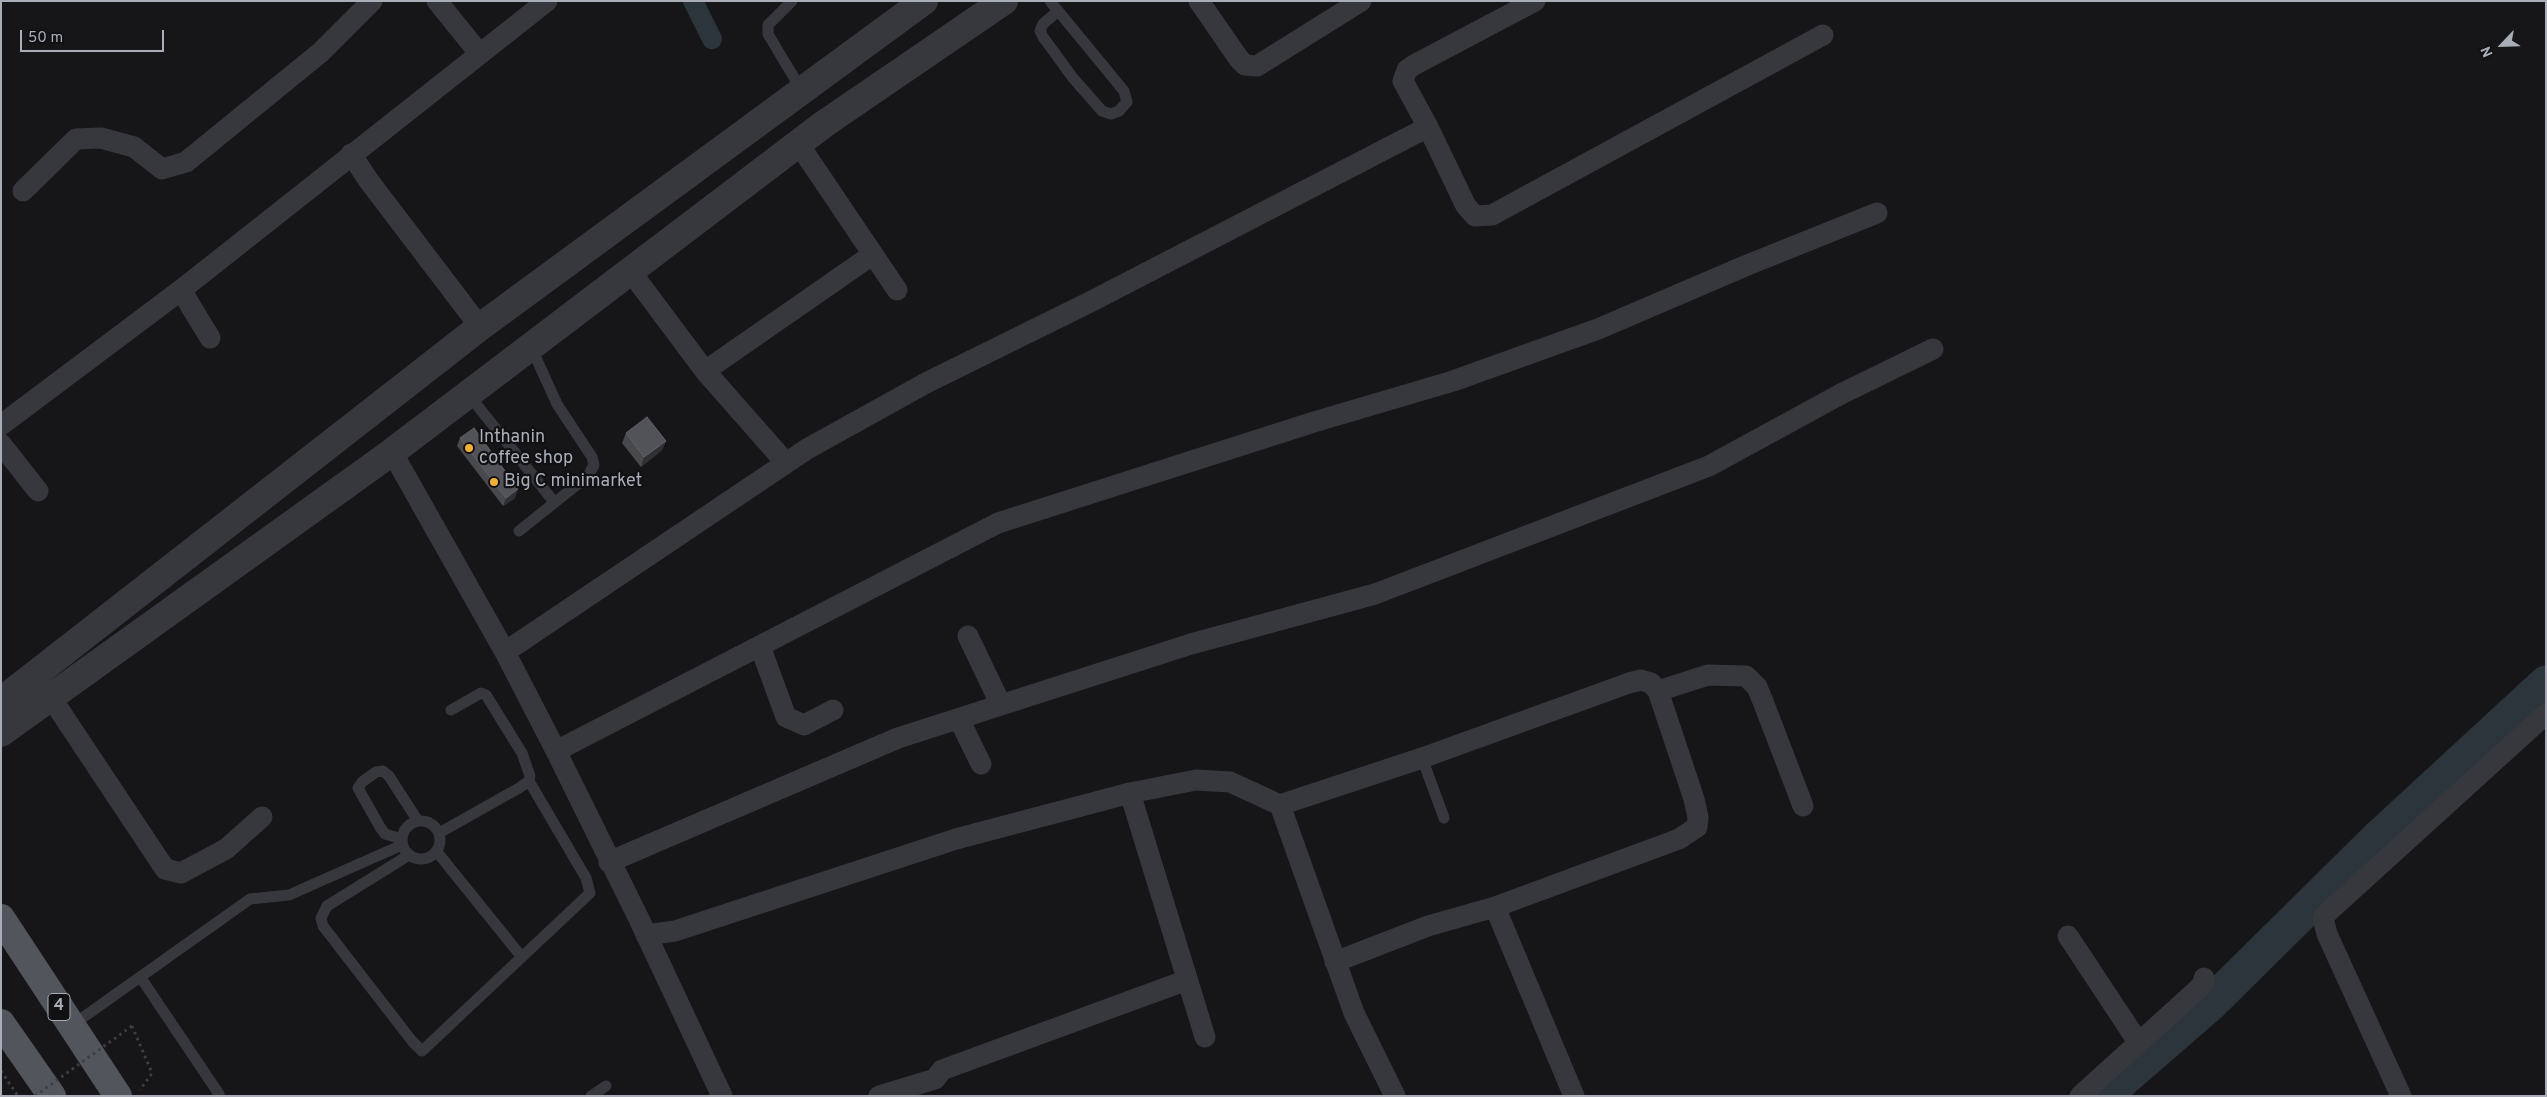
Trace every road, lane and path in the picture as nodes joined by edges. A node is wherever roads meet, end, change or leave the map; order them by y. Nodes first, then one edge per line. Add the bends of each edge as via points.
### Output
1 (372, 1) edge
2 (437, 1) edge
3 (547, 1) edge
4 (792, 1) edge
5 (924, 1) edge
6 (1004, 1) edge
7 (1050, 1) edge
8 (1199, 1) edge
9 (1361, 1) edge
10 (1535, 1) edge
11 (1338, 7) edge
12 (1058, 11) junction
13 (1823, 35) dead end
14 (479, 54) junction
15 (802, 91) junction
16 (1428, 127) junction
17 (798, 143) junction
18 (352, 154) junction
19 (23, 191) dead end
20 (1877, 213) dead end
21 (872, 254) junction
22 (631, 272) junction
23 (180, 290) junction
24 (897, 290) dead end
25 (480, 327) junction
26 (210, 338) dead end
27 (531, 347) junction
28 (1933, 349) dead end
29 (706, 371) junction
30 (469, 395) junction
31 (1, 425) edge
32 (1, 444) edge
33 (392, 452) junction
34 (786, 463) junction
35 (38, 491) dead end
36 (554, 502) junction
37 (519, 531) dead end
38 (968, 636) dead end
39 (760, 646) junction
40 (504, 652) junction
41 (1658, 691) junction
42 (52, 699) junction
43 (1, 701) edge
44 (1000, 703) junction
45 (451, 710) dead end
46 (833, 710) dead end
47 (2546, 714) edge
48 (959, 719) junction
49 (1, 733) edge
50 (556, 751) junction
51 (1422, 758) junction
52 (981, 764) dead end
53 (529, 781) junction
54 (1130, 793) junction
55 (1280, 805) junction
56 (1803, 806) dead end
57 (262, 816) dead end
58 (1444, 818) dead end
59 (418, 821) junction
60 (439, 833) junction
61 (402, 842) junction
62 (437, 852) junction
63 (409, 856) junction
64 (609, 862) junction
65 (1495, 908) junction
66 (1, 918) edge
67 (646, 935) junction
68 (2068, 936) dead end
69 (521, 956) junction
70 (1335, 962) junction
71 (141, 978) junction
72 (2204, 978) dead end
73 (1187, 980) junction
74 (71, 1026) junction
75 (2, 1027) edge
76 (1205, 1038) dead end
77 (2138, 1042) junction
78 (1, 1071) edge
79 (606, 1086) dead end
80 (891, 1094) edge
81 (18, 1096) edge
82 (35, 1096) edge
83 (52, 1096) edge
84 (118, 1096) edge
85 (136, 1096) edge
86 (217, 1096) edge
87 (591, 1096) edge
88 (722, 1096) edge
89 (1395, 1096) edge
90 (1574, 1096) edge
91 (2080, 1096) edge
92 (2401, 1096) edge

1 - 19 street via 320,52 186,162 162,169 134,147 101,138 76,139
2 - 14 street
3 - 14 street
4 - 15 lane via 768,25 768,34
5 - 15 street
6 - 17 street
7 - 12 lane
8 - 11 street via 1239,59 1252,66 1263,63
9 - 11 street
10 - 16 street via 1407,70 1403,81
12 - 12 lane via 1124,91 1127,102 1120,111 1102,112 1042,37 1043,24
13 - 16 street via 1492,215 1475,216 1466,206
14 - 18 street
15 - 25 street
16 - 34 street via 926,383
17 - 21 street
17 - 22 street
18 - 23 street
18 - 25 street
20 - 39 street via 1598,329 1453,381 1047,505 998,523
21 - 24 street
21 - 29 street
22 - 27 street
22 - 29 street
23 - 26 street
23 - 31 street
25 - 43 street
27 - 30 street
27 - 36 lane via 557,404 592,456 594,465 588,476
28 - 44 street via 1841,394 1709,466 1375,594 1190,644
29 - 34 street
30 - 33 street
30 - 36 lane
32 - 35 street
33 - 40 street
33 - 42 street
34 - 40 street
36 - 37 lane
38 - 44 street
39 - 46 street via 786,716 804,725
39 - 50 street
40 - 50 street
41 - 51 street via 1651,683 1640,680 1629,683
41 - 56 street via 1708,674 1746,676 1757,688
41 - 65 street via 1694,799 1698,827 1679,839
42 - 49 street
42 - 57 street via 165,869 181,873 226,849
44 - 48 street
45 - 53 lane via 481,693 486,695 522,752
47 - 92 street via 2323,918 2327,934
48 - 52 street
48 - 64 street via 898,738
50 - 64 street
51 - 55 street
51 - 58 lane
53 - 60 lane
53 - 69 lane via 586,878 590,893
54 - 55 street via 1210,779 1230,782
54 - 67 street via 956,839 675,931
54 - 73 street
55 - 70 street
59 - 60 lane via 430,823
59 - 61 lane via 407,828
59 - 61 lane via 383,771 362,782 358,788 380,827 385,834
60 - 62 lane
61 - 63 lane
61 - 71 lane via 289,895 250,899
62 - 63 lane via 423,860
62 - 69 lane
63 - 69 lane via 327,906 321,918 323,926 422,1050
64 - 67 street
65 - 70 street via 1428,926
65 - 90 street
66 - 74 main road, 4
67 - 88 street
68 - 77 street
70 - 89 street via 1354,1013
71 - 74 lane
71 - 86 lane via 219,1094
72 - 77 street via 2196,991
73 - 76 street
73 - 80 street via 942,1070 935,1079
74 - 84 main road, 4
75 - 83 main road
77 - 91 street
78 - 81 path
79 - 87 lane
82 - 85 path, bridge via 132,1026 152,1073

